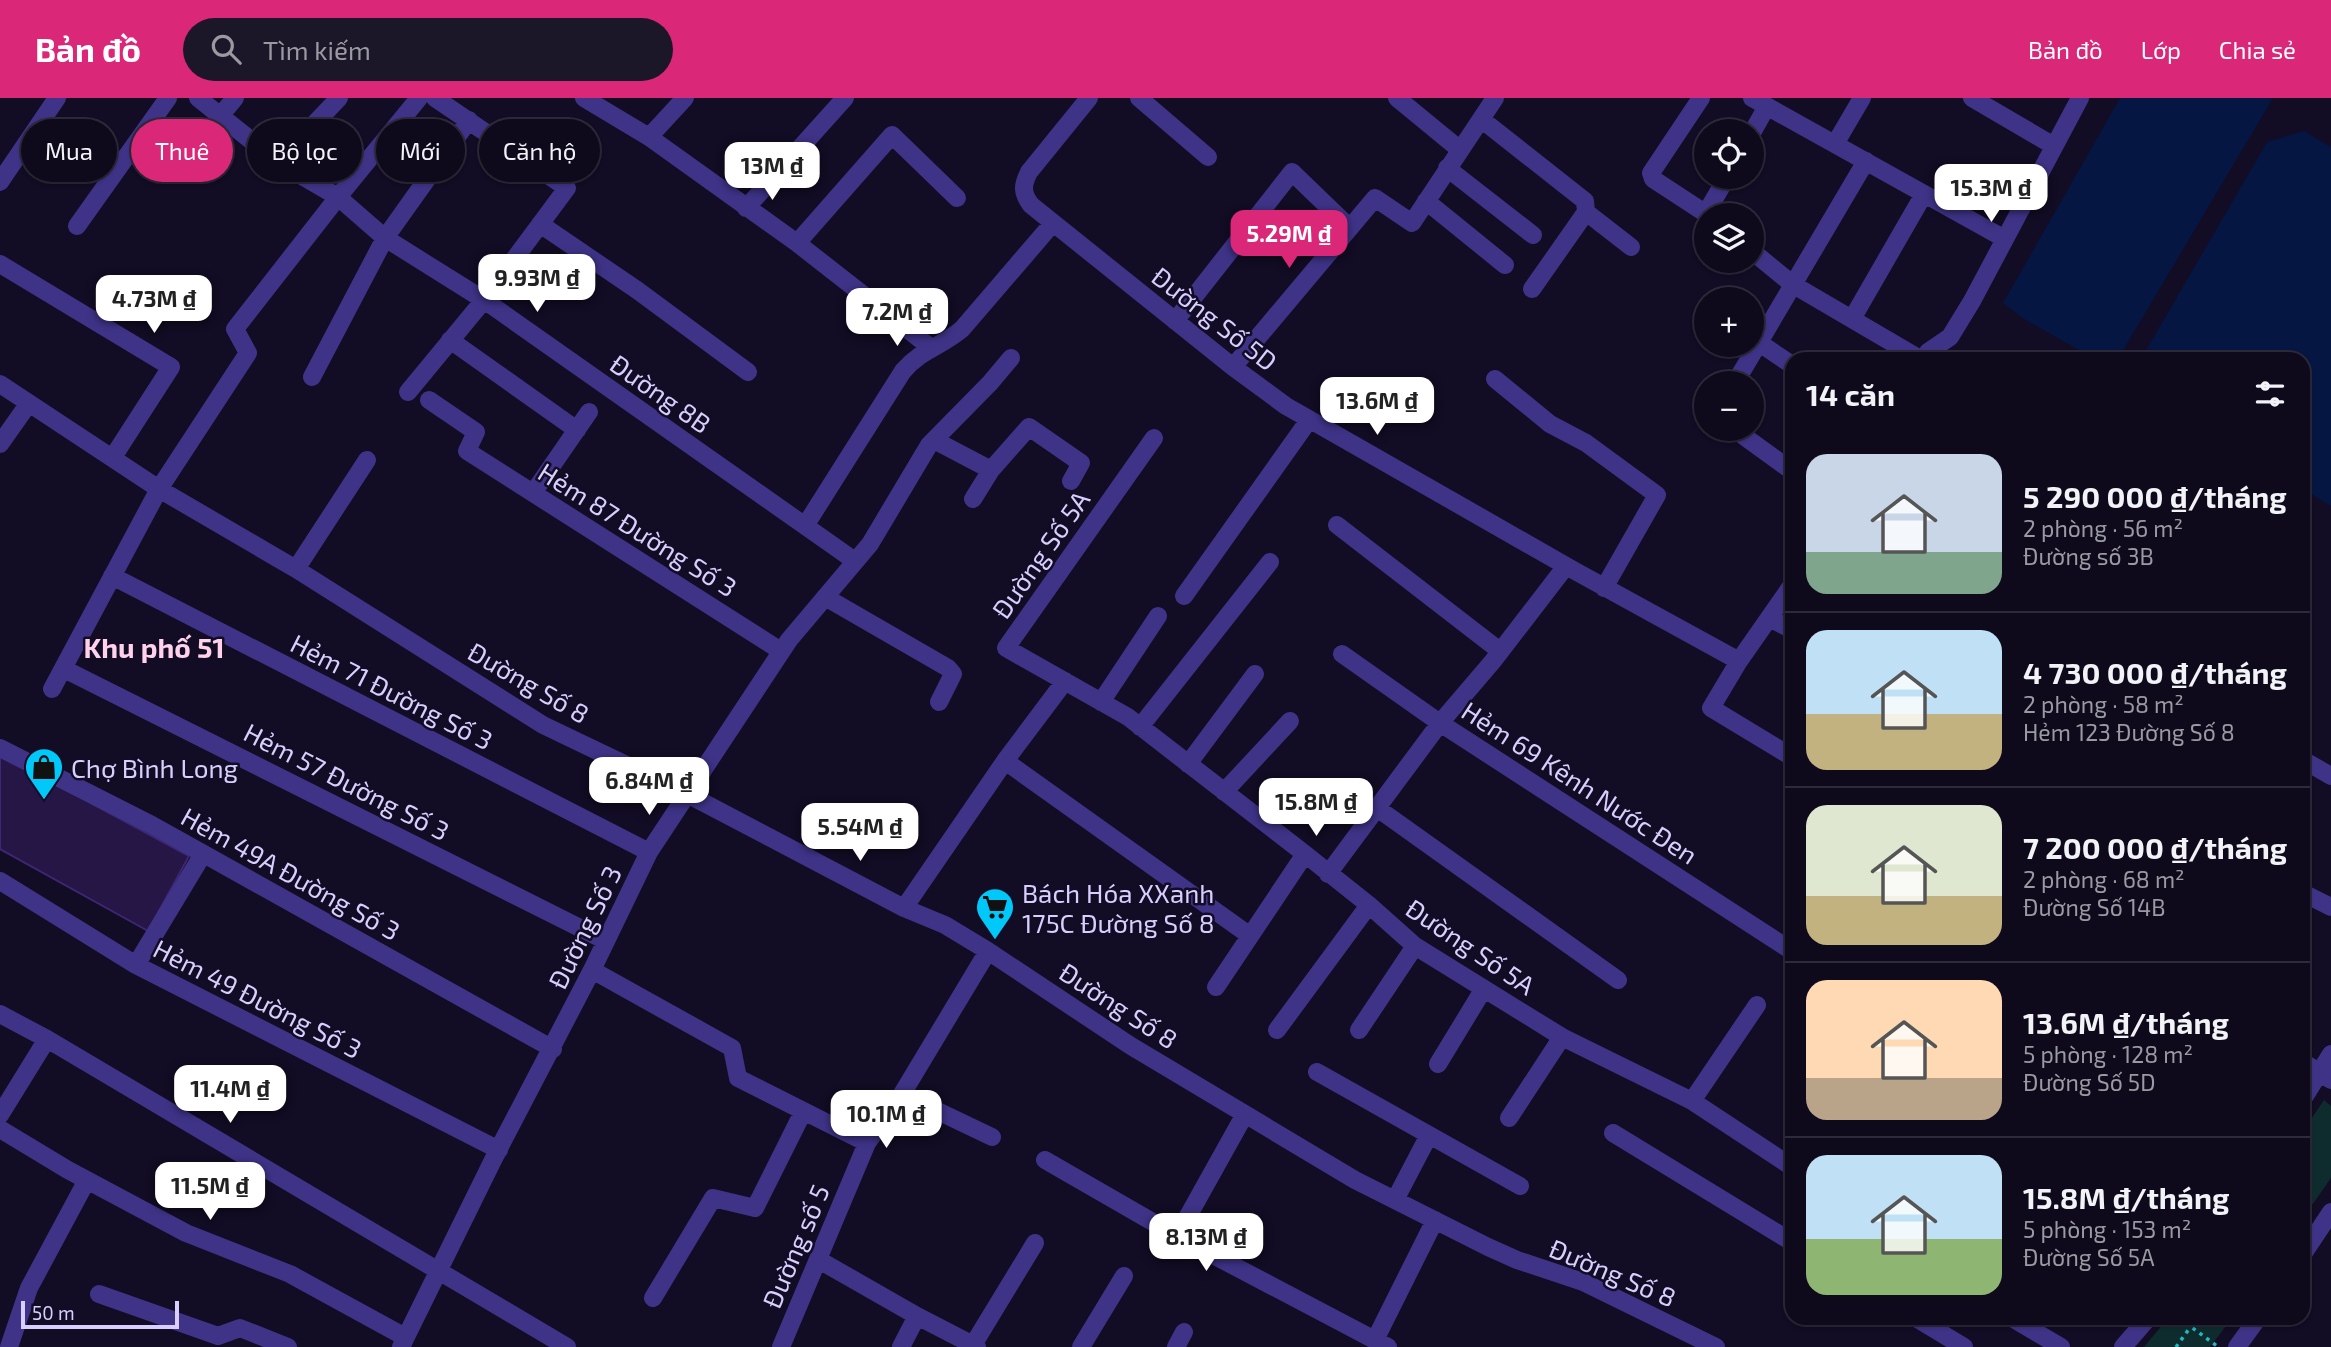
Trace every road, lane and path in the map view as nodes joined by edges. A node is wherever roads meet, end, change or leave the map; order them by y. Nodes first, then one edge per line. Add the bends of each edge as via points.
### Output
1 (57, 98) edge
2 (168, 98) edge
3 (198, 98) edge
4 (236, 98) edge
5 (339, 98) edge
6 (419, 98) edge
7 (435, 98) edge
8 (685, 98) edge
9 (845, 98) edge
10 (1089, 98) edge
11 (1139, 98) edge
12 (1397, 98) edge
13 (1495, 98) edge
14 (1701, 98) edge
15 (1862, 98) edge
16 (1972, 98) edge
17 (2080, 98) edge
18 (592, 100) edge
19 (1760, 102) edge
20 (221, 115) junction
21 (1481, 118) junction
22 (319, 119) edge
23 (1755, 119) edge
24 (468, 120) junction
25 (247, 136) edge
26 (649, 136) junction
27 (1835, 144) junction
28 (2054, 146) junction
29 (1459, 149) junction
30 (1208, 157) dead end
31 (1866, 161) junction
32 (1447, 168) junction
33 (0, 182) edge
34 (312, 182) edge
35 (1924, 194) junction
36 (338, 197) junction
37 (957, 198) dead end
38 (1426, 201) junction
39 (1694, 206) edge
40 (746, 208) junction
41 (1586, 212) junction
42 (540, 223) junction
43 (1053, 223) junction
44 (76, 226) dead end
45 (1350, 228) junction
46 (1533, 235) dead end
47 (385, 238) junction
48 (2005, 239) junction
49 (797, 243) junction
50 (1631, 247) dead end
51 (1764, 261) edge
52 (0, 264) edge
53 (1505, 265) dead end
54 (1792, 284) junction
55 (1532, 289) dead end
56 (484, 300) junction
57 (1852, 319) junction
58 (1175, 321) junction
59 (1764, 332) edge
60 (450, 340) junction
61 (1764, 346) edge
62 (930, 348) junction
63 (1908, 352) edge
64 (1928, 352) edge
65 (1011, 358) dead end
66 (1785, 360) edge
67 (1233, 367) junction
68 (748, 372) dead end
69 (312, 377) dead end
70 (1495, 379) dead end
71 (0, 384) edge
72 (408, 392) dead end
73 (429, 400) dead end
74 (29, 403) junction
75 (589, 412) dead end
76 (1309, 419) junction
77 (577, 430) junction
78 (1154, 438) dead end
79 (934, 440) junction
80 (1751, 441) edge
81 (0, 444) edge
82 (113, 457) junction
83 (367, 460) dead end
84 (1785, 466) edge
85 (991, 470) junction
86 (1070, 481) dead end
87 (159, 489) junction
88 (533, 493) junction
89 (973, 499) dead end
90 (1337, 525) dead end
91 (805, 526) junction
92 (855, 561) junction
93 (1270, 562) dead end
94 (1566, 566) junction
95 (296, 569) junction
96 (112, 576) junction
97 (1604, 588) junction
98 (1184, 596) dead end
99 (1785, 596) edge
100 (825, 597) junction
101 (1158, 615) dead end
102 (1770, 618) junction
103 (1785, 626) edge
104 (782, 651) junction
105 (1500, 652) junction
106 (1342, 654) dead end
107 (1739, 661) junction
108 (64, 668) junction
109 (1255, 674) dead end
110 (1065, 681) junction
111 (52, 689) dead end
112 (939, 702) dead end
113 (1101, 702) junction
114 (1290, 721) dead end
115 (1440, 723) junction
116 (1140, 727) junction
117 (0, 748) edge
118 (1785, 753) edge
119 (1005, 761) junction
120 (1188, 764) junction
121 (2310, 764) edge
122 (2331, 776) edge
123 (1224, 792) junction
124 (687, 794) junction
125 (1377, 807) junction
126 (649, 852) junction
127 (202, 854) junction
128 (1305, 854) junction
129 (1328, 874) junction
130 (0, 881) edge
131 (2310, 896) edge
132 (1369, 905) junction
133 (2331, 907) edge
134 (904, 908) junction
135 (1249, 935) junction
136 (607, 941) junction
137 (1415, 946) junction
138 (1785, 946) edge
139 (988, 951) junction
140 (136, 965) junction
141 (593, 970) junction
142 (1618, 980) dead end
143 (1216, 986) dead end
144 (1483, 990) junction
145 (1757, 1005) dead end
146 (0, 1014) edge
147 (1277, 1030) dead end
148 (1359, 1030) dead end
149 (1562, 1037) junction
150 (47, 1039) junction
151 (553, 1049) junction
152 (2331, 1054) edge
153 (1438, 1064) dead end
154 (2310, 1066) edge
155 (1317, 1072) dead end
156 (2326, 1076) edge
157 (2310, 1092) edge
158 (902, 1094) junction
159 (1692, 1101) junction
160 (803, 1112) junction
161 (1245, 1114) junction
162 (0, 1115) edge
163 (1509, 1118) dead end
164 (0, 1129) edge
165 (1613, 1133) dead end
166 (1429, 1135) junction
167 (992, 1138) dead end
168 (867, 1143) junction
169 (499, 1150) junction
170 (1045, 1160) dead end
171 (1785, 1162) edge
172 (87, 1180) junction
173 (1520, 1185) dead end
174 (1395, 1200) junction
175 (2331, 1212) edge
176 (1436, 1220) junction
177 (1177, 1236) junction
178 (1785, 1238) edge
179 (1035, 1243) dead end
180 (2310, 1244) edge
181 (819, 1260) junction
182 (440, 1271) junction
183 (1124, 1276) dead end
184 (99, 1294) dead end
185 (653, 1298) dead end
186 (917, 1316) junction
187 (1928, 1325) edge
188 (2024, 1325) edge
189 (2142, 1325) edge
190 (2253, 1325) edge
191 (2191, 1326) joint
192 (403, 1342) edge
193 (1382, 1344) edge
194 (975, 1346) edge
195 (2217, 1346) edge
196 (9, 1347) edge
197 (288, 1347) edge
198 (567, 1347) edge
199 (781, 1347) edge
200 (901, 1347) edge
201 (1080, 1347) edge
202 (1716, 1347) edge
203 (1964, 1347) edge
204 (2061, 1347) edge
205 (2123, 1347) edge
206 (2176, 1347) edge
207 (2237, 1347) edge

1 - 33 street
2 - 44 street
3 - 20 street, Đường 8B
4 - 20 street
5 - 22 street
6 - 36 street
7 - 24 street
8 - 26 street
9 - 40 street
10 - 43 street, Đường Số 5D via 1024,183 1023,192 1031,205
11 - 30 street
12 - 29 street
13 - 21 street
14 - 39 street via 1651,173 1653,179
15 - 27 street
16 - 28 street
17 - 28 street
18 - 26 street
19 - 23 street
19 - 27 street
20 - 25 street, Đường 8B
21 - 29 street
21 - 41 street via 1586,201
24 - 42 street via 567,188
24 - 47 street
26 - 40 street
27 - 31 street
28 - 48 street
29 - 32 street
31 - 35 street
31 - 54 street
32 - 38 street
32 - 46 street
34 - 36 street, Đường 8B
35 - 48 street
35 - 57 street
36 - 47 street, Đường 8B
36 - 87 street via 235,329 248,353
37 - 49 street via 892,135
38 - 45 street via 1412,223 1375,198
38 - 53 street
40 - 49 street
41 - 50 street
41 - 55 street
42 - 56 street
42 - 68 street
43 - 58 street, Đường Số 5D
43 - 62 street via 962,329 947,342
45 - 58 street via 1292,172
45 - 67 street
47 - 56 street, Đường 8B
47 - 69 street
48 - 64 street via 1951,337
49 - 62 street
51 - 54 street
52 - 82 street via 171,368
54 - 57 street
54 - 59 street
56 - 60 street
56 - 91 street, Đường 8B
57 - 63 street
58 - 67 street, Đường Số 5D
60 - 72 street
60 - 77 street
61 - 66 street
62 - 91 street via 902,371
65 - 79 street, Đường Số 3
67 - 76 street, Đường Số 5D
70 - 97 street via 1550,424 1586,443 1657,495
71 - 74 street, Đường Số 8
73 - 88 street, Hẻm 87 Đường Số 3 via 476,432 467,451
74 - 81 street
74 - 82 street, Đường Số 8
75 - 77 street
76 - 94 street, Đường Số 5D
76 - 98 street
77 - 88 street
78 - 110 street, Đường Số 5A via 1006,648
79 - 85 street
79 - 92 street, Đường Số 3
80 - 84 street
82 - 87 street, Đường Số 8
83 - 95 street
85 - 86 street via 1028,428 1081,463
85 - 89 street
87 - 95 street, Đường Số 8
87 - 96 street
88 - 104 street, Hẻm 87 Đường Số 3
90 - 105 street
91 - 92 street, Đường 8B
92 - 100 street, Đường Số 3
93 - 116 street
94 - 97 street, Đường Số 5D
94 - 105 street
95 - 124 street, Đường Số 8 via 543,725
96 - 108 street
96 - 126 street, Hẻm 71 Đường Số 3
97 - 107 street, Đường Số 5D
99 - 102 street
100 - 104 street, Đường Số 3
100 - 112 street via 948,668 953,674
101 - 113 street
102 - 103 street
102 - 107 street
104 - 124 street, Đường Số 3
105 - 115 street
106 - 115 street, Hẻm 69 Kênh Nước Đen
107 - 118 street via 1711,708
108 - 111 street
108 - 136 street, Hẻm 57 Đường Số 3
109 - 120 street
110 - 113 street, Đường Số 5A
110 - 119 street
113 - 116 street, Đường Số 5A
114 - 123 street
115 - 125 street
115 - 138 street, Hẻm 69 Kênh Nước Đen
116 - 120 street, Đường Số 5A
117 - 127 street, Hẻm 49A Đường Số 3
119 - 134 street
119 - 135 street
120 - 123 street, Đường Số 5A
121 - 122 street
123 - 128 street, Đường Số 5A
124 - 126 street, Đường Số 3
124 - 134 street, Đường Số 8
125 - 129 street
125 - 142 street
126 - 136 street, Đường Số 3
127 - 140 street
127 - 151 street, Hẻm 49A Đường Số 3
128 - 129 street, Đường Số 5A
128 - 135 street
129 - 132 street, Đường Số 5A
130 - 140 street, Hẻm 49 Đường Số 3
131 - 133 street
132 - 137 street, Đường Số 5A
132 - 147 street
134 - 139 street, Đường Số 8 via 945,925
135 - 143 street
136 - 141 street, Đường Số 3
137 - 144 street, Đường Số 5A
137 - 148 street
139 - 158 street, Đường số 5
139 - 161 street, Đường Số 8 via 1131,1046
140 - 169 street, Hẻm 49 Đường Số 3
141 - 151 street, Đường Số 3
141 - 160 street via 732,1048 738,1078
144 - 149 street, Đường Số 5A
144 - 153 street
145 - 159 street
146 - 150 street
149 - 159 street, Đường Số 5A
149 - 163 street
150 - 162 street
150 - 182 street
151 - 169 street, Đường Số 3
152 - 156 street
154 - 156 street
155 - 166 street
156 - 157 street
158 - 167 street
158 - 168 street, Đường số 5
159 - 171 street, Đường Số 5A
160 - 168 street
160 - 185 street via 755,1208 713,1198
161 - 174 street, Đường Số 8
161 - 177 street
164 - 172 street
165 - 178 street
166 - 173 street
166 - 174 street
168 - 181 street, Đường số 5
169 - 182 street, Đường Số 3
170 - 177 street
172 - 192 street via 186,1233 290,1274
172 - 196 street via 34,1279
174 - 176 street, Đường Số 8
175 - 180 street
176 - 193 street
176 - 202 street, Đường Số 8 via 1517,1260 1583,1282
177 - 193 street
179 - 194 street
181 - 186 street
181 - 199 street, Đường số 5
182 - 192 street, Đường Số 3
182 - 198 street
183 - 201 street
184 - 197 street via 218,1336 240,1328
186 - 194 street
186 - 200 street
187 - 203 street
188 - 204 street
189 - 205 street
190 - 207 street
191 - 195 path
191 - 206 path

